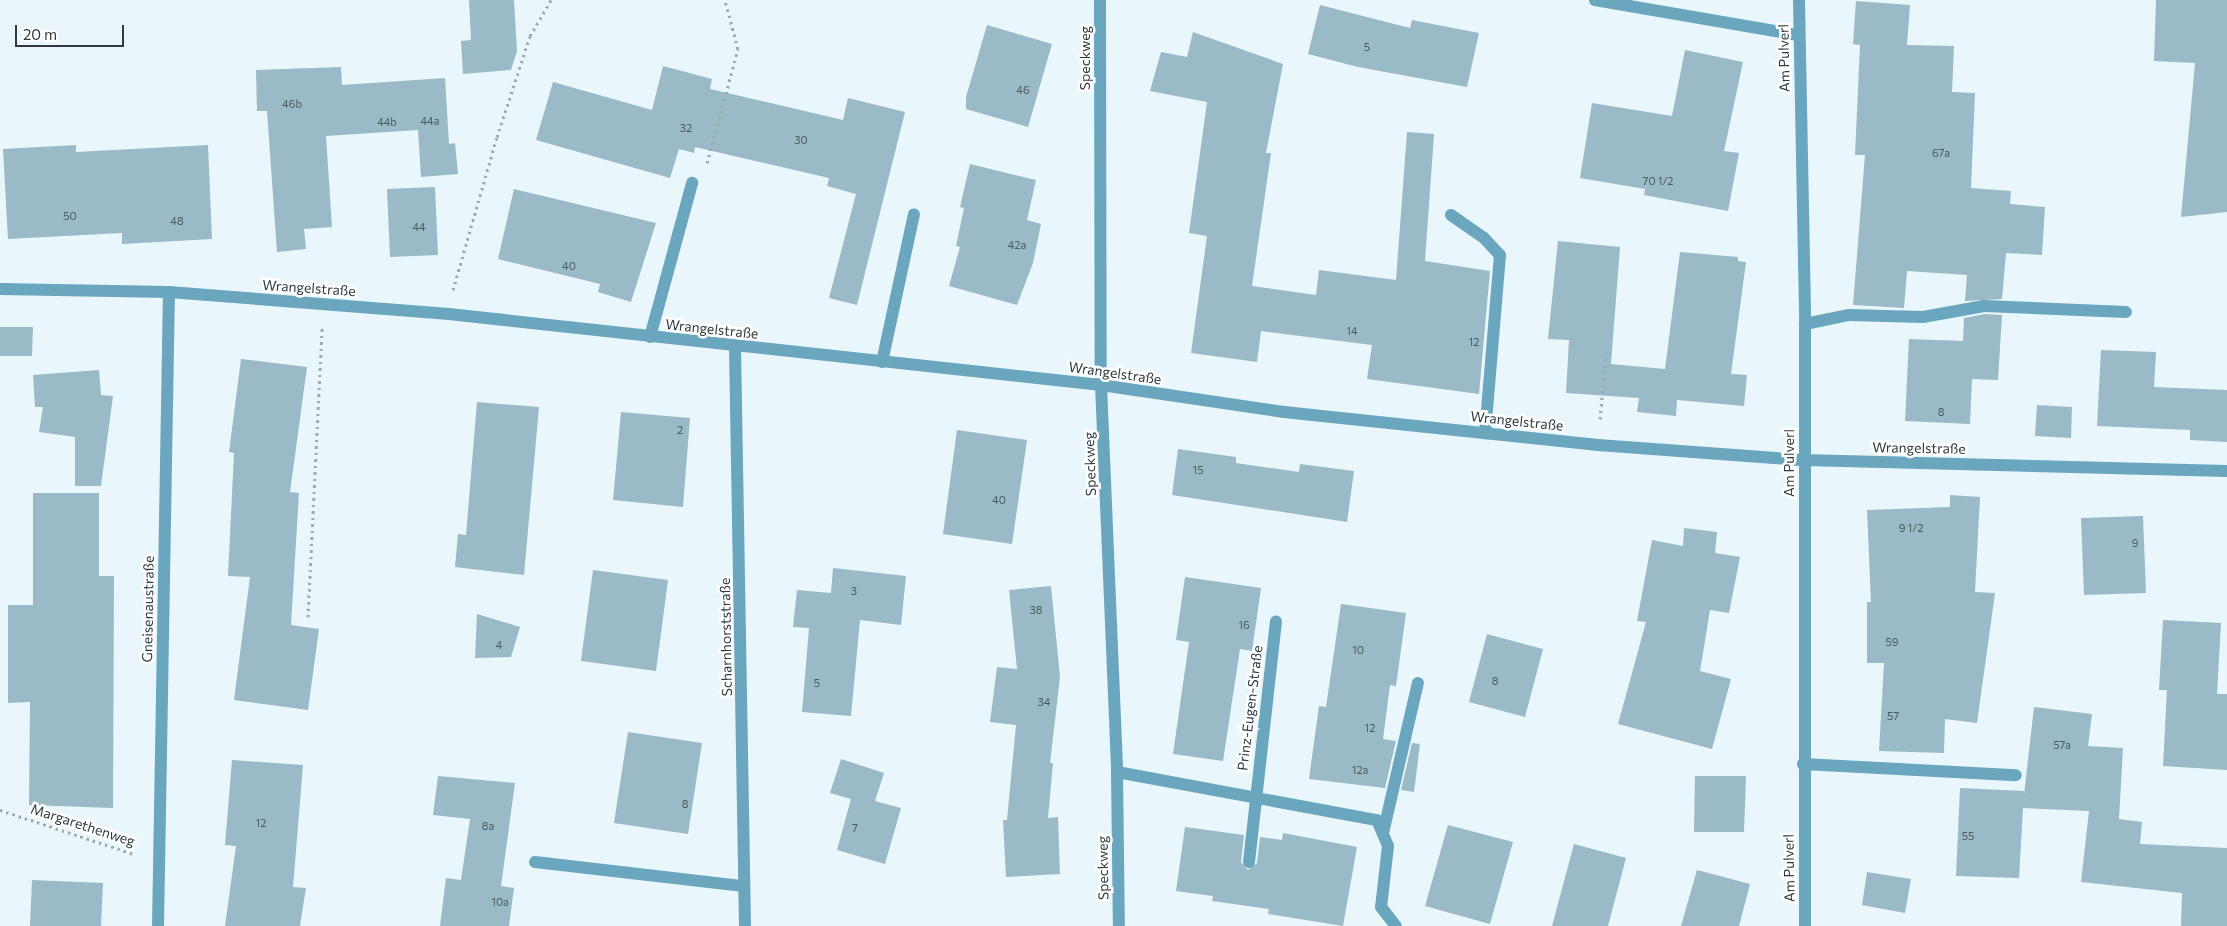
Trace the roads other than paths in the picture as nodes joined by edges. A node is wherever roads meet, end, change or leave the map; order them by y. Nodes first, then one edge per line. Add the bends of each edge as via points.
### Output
1 (1100, 0) edge
2 (1595, 0) edge
3 (1799, 0) edge
4 (1798, 35) junction
5 (692, 184) road end
6 (914, 214) dead end
7 (1452, 215) dead end
8 (0, 289) edge
9 (169, 292) junction
10 (2126, 312) dead end
11 (1805, 324) junction
12 (650, 337) junction
13 (735, 347) junction
14 (882, 362) junction
15 (1101, 385) junction
16 (1485, 433) junction
17 (1804, 460) junction
18 (2227, 471) edge
19 (1276, 622) dead end
20 (1418, 683) dead end
21 (1803, 764) junction
22 (1117, 772) junction
23 (2016, 775) dead end
24 (1254, 797) junction
25 (1383, 834) junction
26 (535, 862) dead end
27 (1249, 862) dead end
28 (744, 886) junction
29 (158, 926) edge
30 (745, 926) edge
31 (1119, 926) edge
32 (1396, 926) edge
33 (1805, 926) edge

1 - 15 street, Speckweg
2 - 4 street
3 - 4 street, Am Pulverl
4 - 11 street, Am Pulverl
5 - 12 street
6 - 14 street
7 - 16 street via 1484,238 1500,255
8 - 9 street, Wrangelstraße
9 - 12 street, Wrangelstraße via 449,314
9 - 29 street, Gneisenaustraße
10 - 11 street via 1984,306 1924,317 1849,315
11 - 17 street, Am Pulverl
12 - 13 street, Wrangelstraße
13 - 14 street, Wrangelstraße
13 - 28 street, Scharnhorststraße
14 - 15 street, Wrangelstraße
15 - 16 street, Wrangelstraße via 1284,412
15 - 22 street, Speckweg
16 - 17 street, Wrangelstraße
17 - 18 street, Wrangelstraße
17 - 21 street, Am Pulverl
19 - 24 street, Prinz-Eugen-Straße
20 - 25 street
21 - 23 street
21 - 33 street, Am Pulverl
22 - 24 street
22 - 31 street, Speckweg
24 - 25 street via 1377,820
24 - 27 street, Prinz-Eugen-Straße
25 - 32 street via 1388,846 1381,907
26 - 28 street
28 - 30 street, Scharnhorststraße

